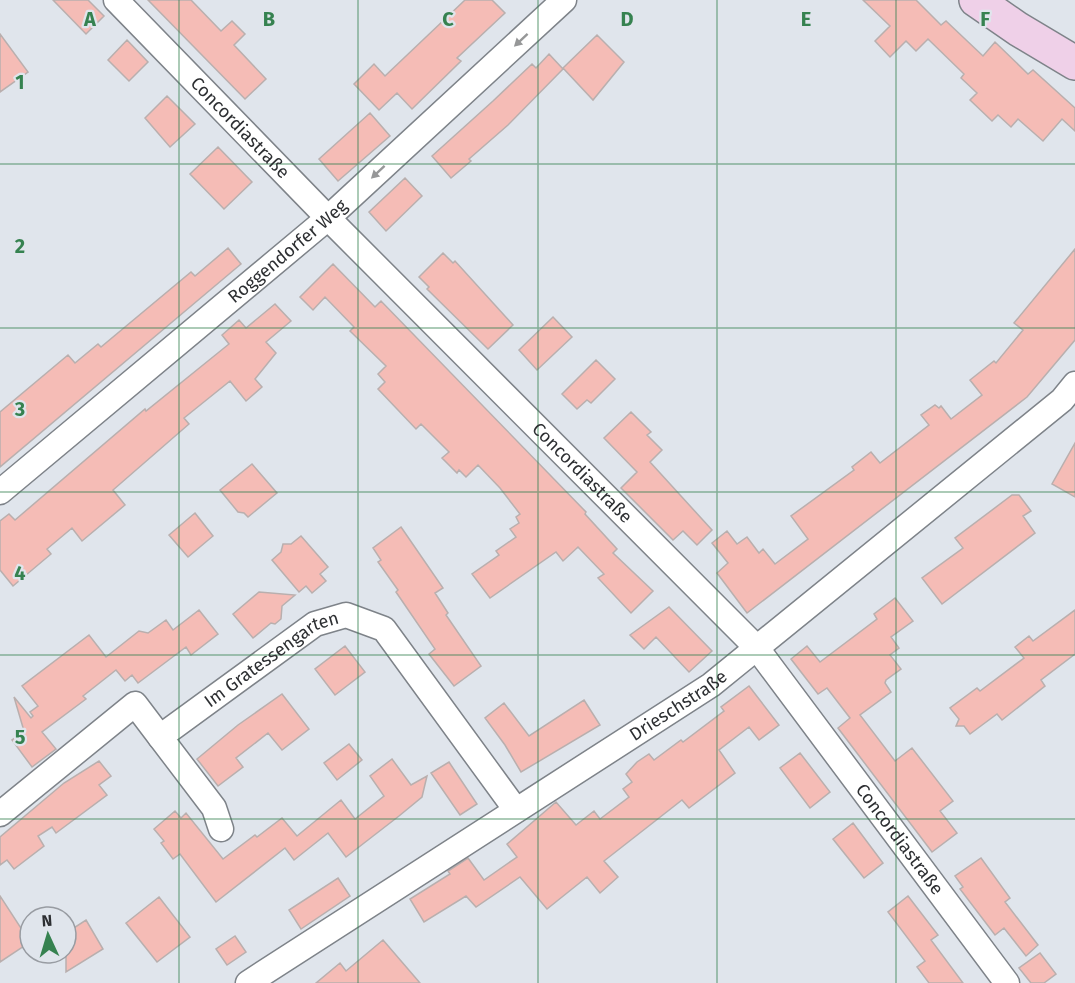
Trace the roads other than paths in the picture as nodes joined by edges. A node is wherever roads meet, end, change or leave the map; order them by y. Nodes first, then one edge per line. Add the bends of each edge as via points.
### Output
1 (116, 0) edge
2 (564, 0) edge
3 (976, 0) edge
4 (1075, 63) edge
5 (328, 218) junction
6 (1071, 398) edge
7 (0, 492) edge
8 (756, 647) junction
9 (160, 737) junction
10 (516, 810) junction
11 (0, 814) edge
12 (221, 829) dead end
13 (248, 983) edge
14 (1007, 983) edge

1 - 5 street, Concordiastraße
2 -> 5 street, Roggendorfer Weg
3 - 4 main road
5 - 7 street, Roggendorfer Weg
5 - 8 street, Concordiastraße
6 - 8 street, Drieschstraße
8 - 10 street, Drieschstraße via 711,685
8 - 14 street, Concordiastraße
9 - 10 street, Im Gratessengarten via 315,624 346,615 384,629
9 - 11 street via 135,704
9 - 12 street via 214,808
10 - 13 street, Drieschstraße

